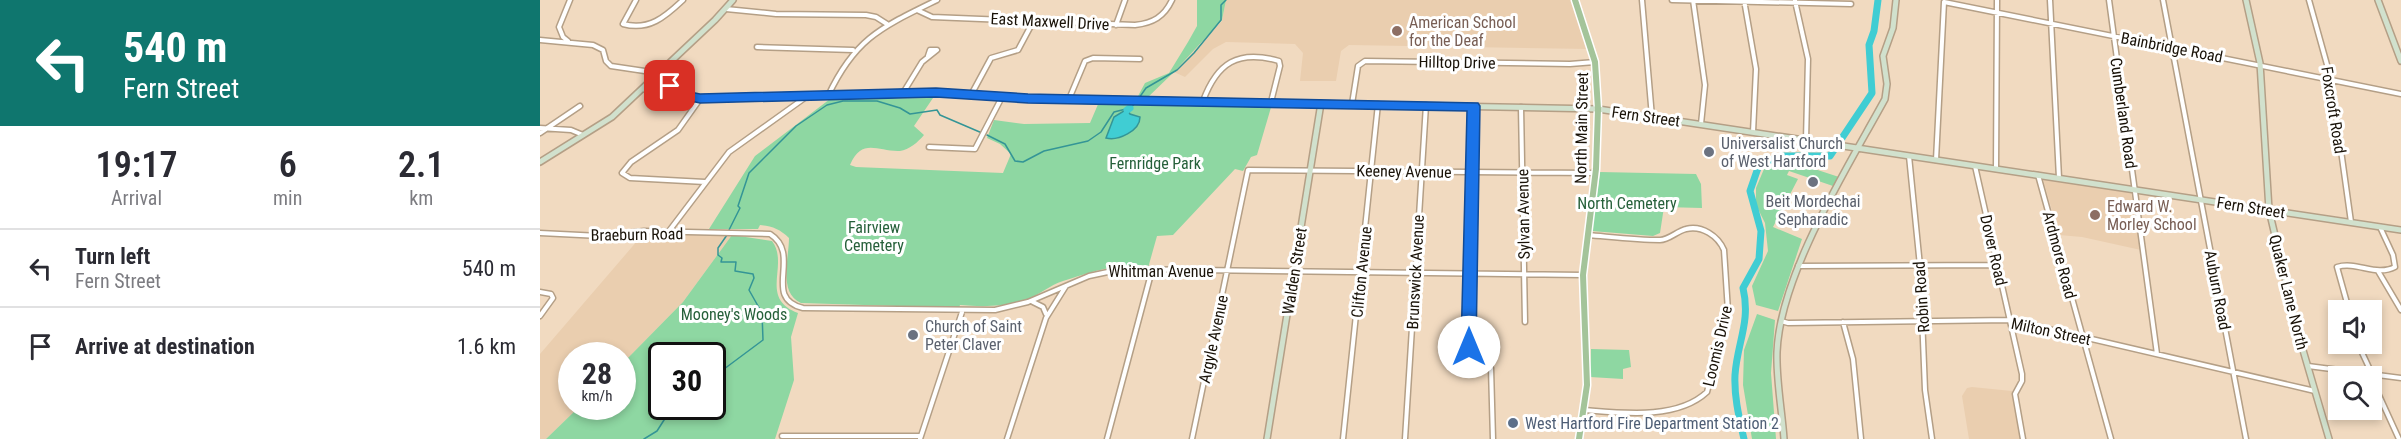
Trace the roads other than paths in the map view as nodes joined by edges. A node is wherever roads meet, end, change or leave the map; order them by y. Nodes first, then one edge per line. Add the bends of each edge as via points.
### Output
1 (570, 0) edge
2 (636, 0) edge
3 (683, 0) edge
4 (733, 0) edge
5 (937, 0) edge
6 (1125, 0) edge
7 (1172, 0) edge
8 (1575, 0) edge
9 (1642, 0) edge
10 (1672, 0) edge
11 (1693, 0) edge
12 (1744, 0) edge
13 (1896, 0) edge
14 (1997, 0) edge
15 (2050, 0) edge
16 (2109, 0) edge
17 (2163, 0) edge
18 (2246, 0) edge
19 (2309, 0) edge
20 (2378, 0) edge
21 (1795, 1) edge
22 (1944, 1) edge
23 (1851, 4) dead end
24 (726, 9) junction
25 (917, 10) junction
26 (1997, 12) junction
27 (1034, 20) junction
28 (2051, 23) junction
29 (887, 24) junction
30 (1116, 25) junction
31 (2114, 36) junction
32 (540, 40) edge
33 (2394, 40) junction
34 (2401, 41) edge
35 (570, 42) junction
36 (757, 47) dead end
37 (2172, 47) junction
38 (854, 50) junction
39 (928, 56) dead end
40 (1140, 59) dead end
41 (2401, 61) edge
42 (1595, 62) junction
43 (2260, 65) junction
44 (659, 73) junction
45 (2331, 80) junction
46 (670, 86) junction
47 (640, 92) junction
48 (903, 93) junction
49 (2401, 94) edge
50 (971, 95) junction
51 (806, 96) junction
52 (828, 96) junction
53 (1002, 97) junction
54 (700, 99) junction
55 (1068, 99) junction
56 (1203, 101) junction
57 (1271, 102) junction
58 (1321, 103) junction
59 (1352, 104) junction
60 (1378, 104) junction
61 (1426, 105) junction
62 (580, 106) dead end
63 (1474, 106) junction
64 (1521, 107) junction
65 (1598, 109) junction
66 (1652, 117) junction
67 (1701, 124) junction
68 (547, 128) junction
69 (540, 131) edge
70 (1753, 132) junction
71 (585, 136) junction
72 (1806, 140) junction
73 (929, 147) dead end
74 (1859, 148) junction
75 (1909, 156) junction
76 (1936, 160) junction
77 (540, 162) edge
78 (1975, 166) junction
79 (1996, 169) junction
80 (1248, 170) joint
81 (1311, 170) junction
82 (1371, 170) junction
83 (1421, 171) junction
84 (1472, 172) junction
85 (1522, 172) junction
86 (1596, 173) junction
87 (2038, 175) junction
88 (2059, 178) junction
89 (705, 182) junction
90 (2135, 190) junction
91 (2201, 200) junction
92 (2270, 210) junction
93 (2351, 222) junction
94 (2380, 227) junction
95 (2401, 230) edge
96 (540, 232) edge
97 (669, 232) junction
98 (734, 232) joint
99 (1588, 235) junction
100 (1996, 264) junction
101 (1798, 266) junction
102 (1920, 266) junction
103 (1152, 270) junction
104 (1227, 271) junction
105 (2378, 271) junction
106 (1294, 272) junction
107 (1361, 273) junction
108 (1414, 274) junction
109 (1470, 274) junction
110 (1525, 275) junction
111 (1583, 275) junction
112 (1068, 283) junction
113 (540, 292) edge
114 (2346, 300) edge
115 (1031, 302) junction
116 (2401, 310) edge
117 (962, 311) junction
118 (540, 316) edge
119 (1046, 318) junction
120 (2010, 320) junction
121 (1781, 321) junction
122 (1923, 321) junction
123 (1525, 322) dead end
124 (1843, 322) junction
125 (2083, 338) junction
126 (2157, 354) junction
127 (2308, 366) junction
128 (2328, 370) edge
129 (2234, 373) junction
130 (2382, 377) edge
131 (2401, 378) edge
132 (2315, 392) junction
133 (2382, 403) edge
134 (1584, 410) junction
135 (782, 436) dead end
136 (920, 438) edge
137 (1007, 439) edge
138 (1107, 439) edge
139 (1192, 439) edge
140 (1267, 439) edge
141 (1343, 439) edge
142 (1405, 439) edge
143 (1493, 439) edge
144 (1579, 439) edge
145 (1784, 439) edge
146 (1861, 439) edge
147 (1932, 439) edge
148 (2023, 439) edge
149 (2111, 439) edge
150 (2246, 439) edge
151 (2329, 439) edge
152 (2399, 439) edge

1 - 35 street via 558,26 563,38
2 - 3 street via 623,24 647,27 659,22
4 - 24 street
5 - 25 street
6 - 30 street
7 - 30 street, East Maxwell Drive via 1165,16 1155,22
8 - 42 main road, North Main Street
9 - 66 street
10 - 11 street
11 - 12 street
11 - 67 street via 1705,85
12 - 21 street
12 - 70 street via 1756,69
13 - 74 street via 1893,28 1883,56 1886,95
14 - 26 street
15 - 28 street
16 - 31 street, Cumberland Road
17 - 37 street, Auburn Road
18 - 43 street, Quaker Lane North
19 - 45 street, Foxcroft Road
20 - 33 street
21 - 23 street
21 - 72 street via 1808,59
22 - 26 street, Bainbridge Road
22 - 76 street
24 - 29 street via 866,15
24 - 44 street
25 - 27 street, East Maxwell Drive via 933,17
25 - 29 street
26 - 28 street, Bainbridge Road
26 - 79 street
27 - 30 street, East Maxwell Drive
27 - 50 street via 1018,50 990,60
28 - 31 street, Bainbridge Road
28 - 88 street
29 - 38 street
31 - 37 street, Bainbridge Road
31 - 90 street, Cumberland Road
32 - 35 street
33 - 34 street
33 - 41 street
35 - 44 street via 598,46 611,66
36 - 38 street
37 - 43 street, Bainbridge Road
37 - 91 street, Auburn Road
38 - 52 street
39 - 48 street
40 - 55 street via 1086,60
42 - 59 street, Hilltop Drive via 1366,60 1359,65
42 - 65 main road, North Main Street
43 - 45 street, Bainbridge Road
43 - 92 street, Quaker Lane North
44 - 46 street, Fern Street
44 - 47 street
45 - 49 street, Bainbridge Road
45 - 93 street, Foxcroft Road
46 - 47 street via 654,86
46 - 54 street, Fern Street via 682,95
47 - 71 street
48 - 50 street, Fern Street
48 - 52 street, Fern Street
50 - 53 street, Fern Street
51 - 52 street, Fern Street
51 - 54 street, Fern Street
51 - 89 street via 736,146
53 - 55 street, Fern Street
53 - 73 street via 975,149
54 - 89 street via 678,130 631,162 622,173 630,178
55 - 56 street, Fern Street
56 - 57 street, Fern Street
56 - 57 street via 1224,65 1239,58 1279,60
57 - 58 street, Fern Street
58 - 59 street, Fern Street
58 - 81 street, Walden Street
59 - 60 street, Fern Street
60 - 61 street, Fern Street
60 - 82 street, Clifton Avenue
61 - 63 street, Fern Street
61 - 83 street, Brunswick Avenue
62 - 68 street
63 - 64 street, Fern Street
63 - 84 street
64 - 65 street, Fern Street
64 - 85 street, Sylvan Avenue
65 - 66 street, Fern Street
65 - 86 main road, North Main Street
66 - 67 street, Fern Street
67 - 70 street, Fern Street
68 - 69 street
68 - 71 street
70 - 72 street, Fern Street
71 - 77 street
72 - 74 street, Fern Street
74 - 75 street, Fern Street
74 - 101 street
75 - 76 street, Fern Street
75 - 102 street, Robin Road
76 - 78 street, Fern Street
78 - 79 street, Fern Street
78 - 100 street, Dover Road
79 - 87 street, Fern Street
80 - 81 street, Keeney Avenue
80 - 104 street, Argyle Avenue
81 - 82 street, Keeney Avenue
81 - 106 street, Walden Street
82 - 83 street, Keeney Avenue
82 - 107 street, Clifton Avenue
83 - 84 street, Keeney Avenue
83 - 108 street, Brunswick Avenue
84 - 85 street, Keeney Avenue
84 - 109 street
85 - 86 street, Keeney Avenue
85 - 110 street, Sylvan Avenue
86 - 99 main road, North Main Street
87 - 88 street, Fern Street
87 - 125 street, Ardmore Road
88 - 90 street, Fern Street
89 - 97 street
90 - 91 street, Fern Street
90 - 126 street, Cumberland Road
91 - 92 street, Fern Street
91 - 129 street, Auburn Road
92 - 93 street, Fern Street
92 - 127 street, Quaker Lane North
93 - 94 street, Fern Street
94 - 95 street, Fern Street
94 - 105 street via 2396,266
96 - 97 street, Braeburn Road via 600,236
97 - 98 street, Braeburn Road
98 - 117 street, Whitman Avenue via 770,234 782,241 782,291 798,307
99 - 111 main road, North Main Street
99 - 134 street, Loomis Drive via 1657,240 1689,228 1709,232 1724,250 1728,311 1707,392 1702,398 1644,413
100 - 102 street
100 - 120 street, Dover Road
101 - 102 street
101 - 121 street
102 - 122 street, Robin Road
103 - 104 street, Whitman Avenue
103 - 112 street, Whitman Avenue via 1099,271
103 - 138 street
104 - 106 street, Whitman Avenue
104 - 139 street, Argyle Avenue
105 - 114 street via 2346,264 2337,267
105 - 116 street
106 - 107 street, Whitman Avenue
106 - 140 street, Walden Street
107 - 108 street, Whitman Avenue
107 - 141 street, Clifton Avenue
108 - 109 street, Whitman Avenue
108 - 142 street, Brunswick Avenue
109 - 110 street, Whitman Avenue
109 - 143 street via 1468,345 1491,368
110 - 111 street, Whitman Avenue
110 - 123 street, Sylvan Avenue
111 - 134 main road, North Main Street via 1587,361
112 - 115 street, Whitman Avenue
112 - 119 street
113 - 118 street via 553,298
115 - 117 street, Whitman Avenue via 1006,309
115 - 119 street via 1043,307
117 - 136 street
119 - 137 street
120 - 122 street, Milton Street
120 - 125 street, Milton Street
120 - 148 street, Dover Road via 2022,378 2015,394
121 - 124 street, Milton Street
121 - 145 street via 1777,360
122 - 124 street, Milton Street
122 - 147 street, Robin Road via 1925,390
124 - 146 street via 1853,359
125 - 126 street, Milton Street
125 - 149 street, Ardmore Road
126 - 129 street, Milton Street
127 - 128 street
127 - 132 street, Quaker Lane North
129 - 132 street, Milton Street
129 - 150 street, Auburn Road
130 - 131 street
132 - 151 street, Quaker Lane North
133 - 152 street
134 - 144 main road, North Main Street
135 - 136 street

